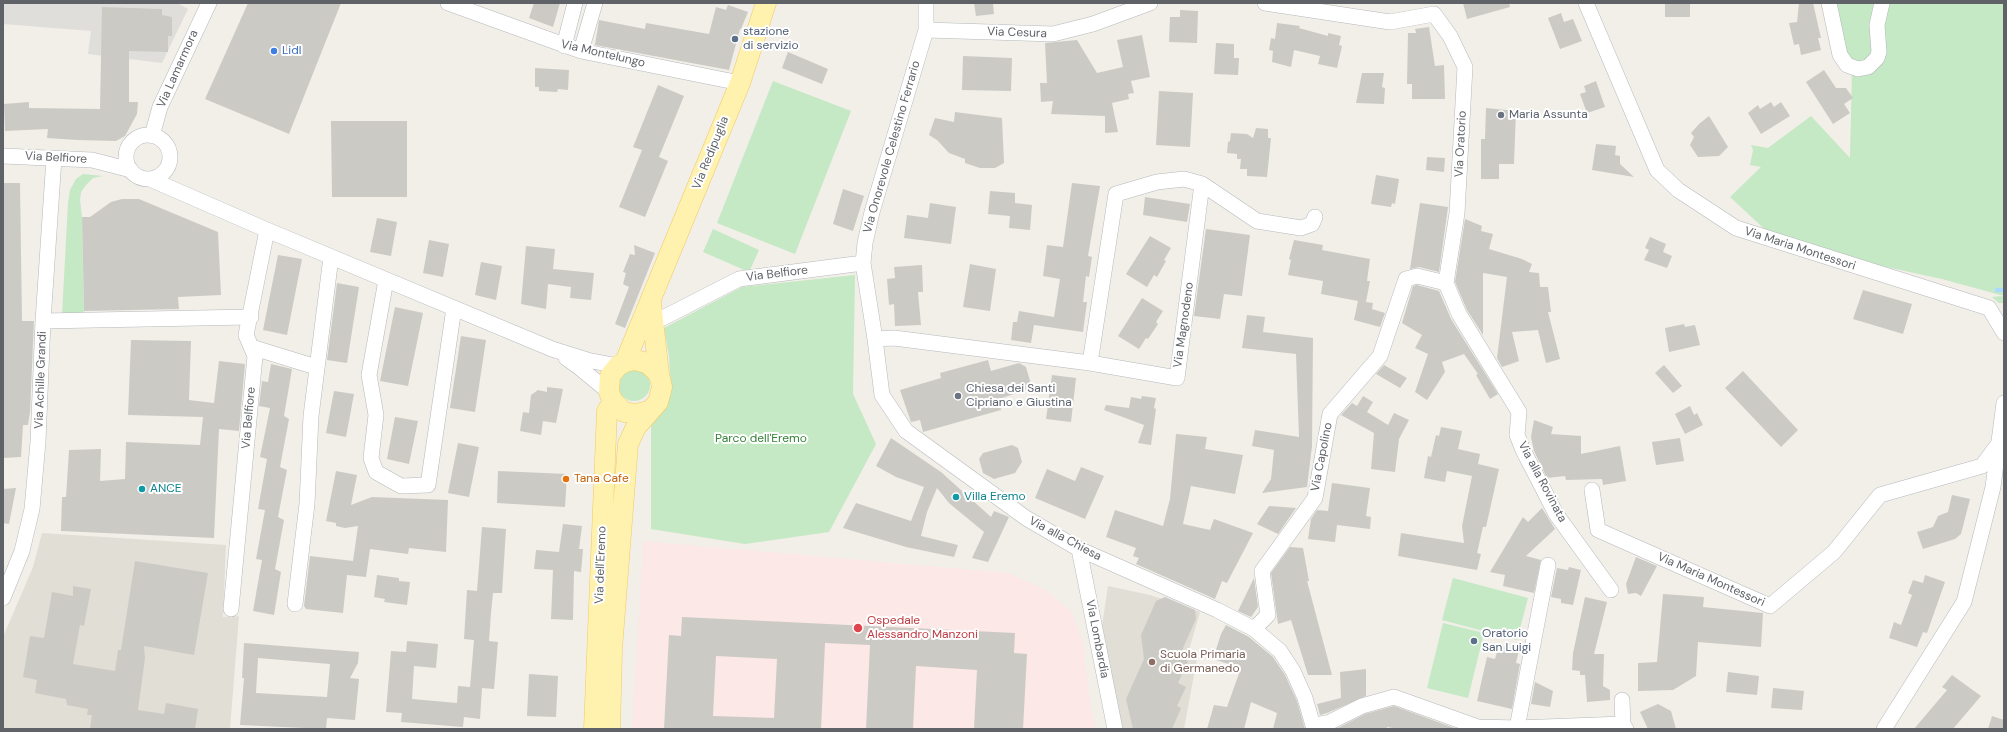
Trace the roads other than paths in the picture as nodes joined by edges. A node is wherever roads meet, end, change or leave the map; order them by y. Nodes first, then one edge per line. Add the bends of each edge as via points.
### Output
1 (209, 3) edge
2 (448, 3) edge
3 (576, 3) edge
4 (595, 3) edge
5 (766, 3) edge
6 (926, 3) edge
7 (1150, 3) edge
8 (1265, 3) edge
9 (1586, 3) edge
10 (1829, 3) edge
11 (1882, 3) edge
12 (1433, 9) edge
13 (926, 30) junction
14 (564, 46) junction
15 (581, 51) junction
16 (740, 83) junction
17 (152, 136) junction
18 (3, 156) edge
19 (54, 158) junction
20 (131, 170) junction
21 (150, 179) junction
22 (1202, 184) junction
23 (1316, 217) dead end
24 (267, 230) junction
25 (331, 257) junction
26 (863, 263) junction
27 (386, 280) junction
28 (1446, 283) junction
29 (650, 301) junction
30 (454, 308) junction
31 (251, 317) junction
32 (43, 321) junction
33 (653, 323) junction
34 (2004, 333) edge
35 (876, 340) junction
36 (251, 347) junction
37 (552, 349) junction
38 (1090, 363) junction
39 (621, 364) junction
40 (316, 367) junction
41 (659, 374) junction
42 (610, 397) junction
43 (2004, 403) edge
44 (649, 411) junction
45 (1999, 443) junction
46 (1592, 490) dead end
47 (1079, 549) junction
48 (1548, 565) dead end
49 (1611, 590) dead end
50 (3, 598) edge
51 (295, 604) dead end
52 (231, 609) dead end
53 (1254, 629) junction
54 (1622, 700) dead end
55 (1314, 727) edge
56 (1624, 727) edge
57 (1517, 728) edge
58 (594, 729) edge
59 (610, 729) edge
60 (1115, 729) edge
61 (1884, 729) edge

1 - 17 street, Via Lamarmora via 160,107
2 - 14 street, Via Montelungo
3 - 14 street
4 - 15 street
5 - 16 main road, Via Redipuglia
6 - 13 street, Via Onorevole Celestino Ferrario
7 - 13 street, Via Cesura via 1093,24 1053,34
8 - 12 street via 1390,22
9 - 34 street, Via Maria Montessori via 1657,170 1678,190 1736,228 1989,308
10 - 11 street via 1840,55 1847,65 1858,69 1868,67 1877,58 1877,25
12 - 28 street, Via Oratorio via 1465,67 1457,213
13 - 26 street, Via Onorevole Celestino Ferrario via 872,212
14 - 15 street, Via Montelungo
15 - 16 street, Via Montelungo
16 - 29 main road, Via Redipuglia
17 - 20 street via 144,135 132,142 126,156
17 - 21 street via 168,147 170,160 164,173
18 - 19 street, Via Belfiore
19 - 20 street, Via Belfiore via 92,160
19 - 32 street, Via Achille Grandi
20 - 21 street via 136,175
21 - 24 street
22 - 23 street via 1257,221 1301,228 1312,224
22 - 38 street via 1184,180 1157,182 1116,194
22 - 38 street, Via Magnodeno via 1177,378
24 - 25 street
24 - 31 street, Via Belfiore
25 - 27 street
25 - 40 street
26 - 33 street, Via Belfiore via 740,279
26 - 35 street, Via Onorevole Celestino Ferrario
27 - 30 street
27 - 30 street via 369,375 376,415 371,458 376,472 401,486 428,485
28 - 49 street, Via alla Rovinata via 1459,314 1519,412 1517,435 1556,514
28 - 53 street, Via Capolino via 1417,276 1406,279 1380,356 1330,414 1315,498 1262,571 1268,615
29 - 33 main road
29 - 39 main road, Via Redipuglia
30 - 37 street
31 - 32 street
31 - 36 street, Via Belfiore via 246,335
32 - 50 street, Via Achille Grandi via 38,442 32,509 22,551
33 - 41 main road
35 - 38 street, Via Magnodeno via 894,338
35 - 47 street, Via alla Chiesa via 882,395 906,431 1008,506
36 - 40 street
36 - 52 street, Via Belfiore via 255,356
37 - 39 street via 587,360
37 - 42 street via 580,368
39 - 41 main road via 635,360 646,363
39 - 42 main road, Via dell'Eremo via 610,376
40 - 51 street via 307,504
41 - 44 main road, Via dell'Eremo via 662,386 658,402
42 - 44 main road via 624,412 636,414
42 - 58 main road, Via dell'Eremo via 607,411
43 - 45 street, Via Maria Montessori
44 - 59 main road, Via dell'Eremo via 636,427 628,444 612,649
45 - 46 street, Via Maria Montessori via 1982,466 1880,495 1834,552 1770,606 1598,530
45 - 61 street, Via Maria Montessori via 1993,487 1964,602
47 - 53 street, Via alla Chiesa
47 - 60 street, Via Lombardia
48 - 57 street
53 - 55 street, Via alla Chiesa via 1280,651 1296,678
54 - 56 street
55 - 57 street via 1362,706 1394,697 1478,727
56 - 57 street

